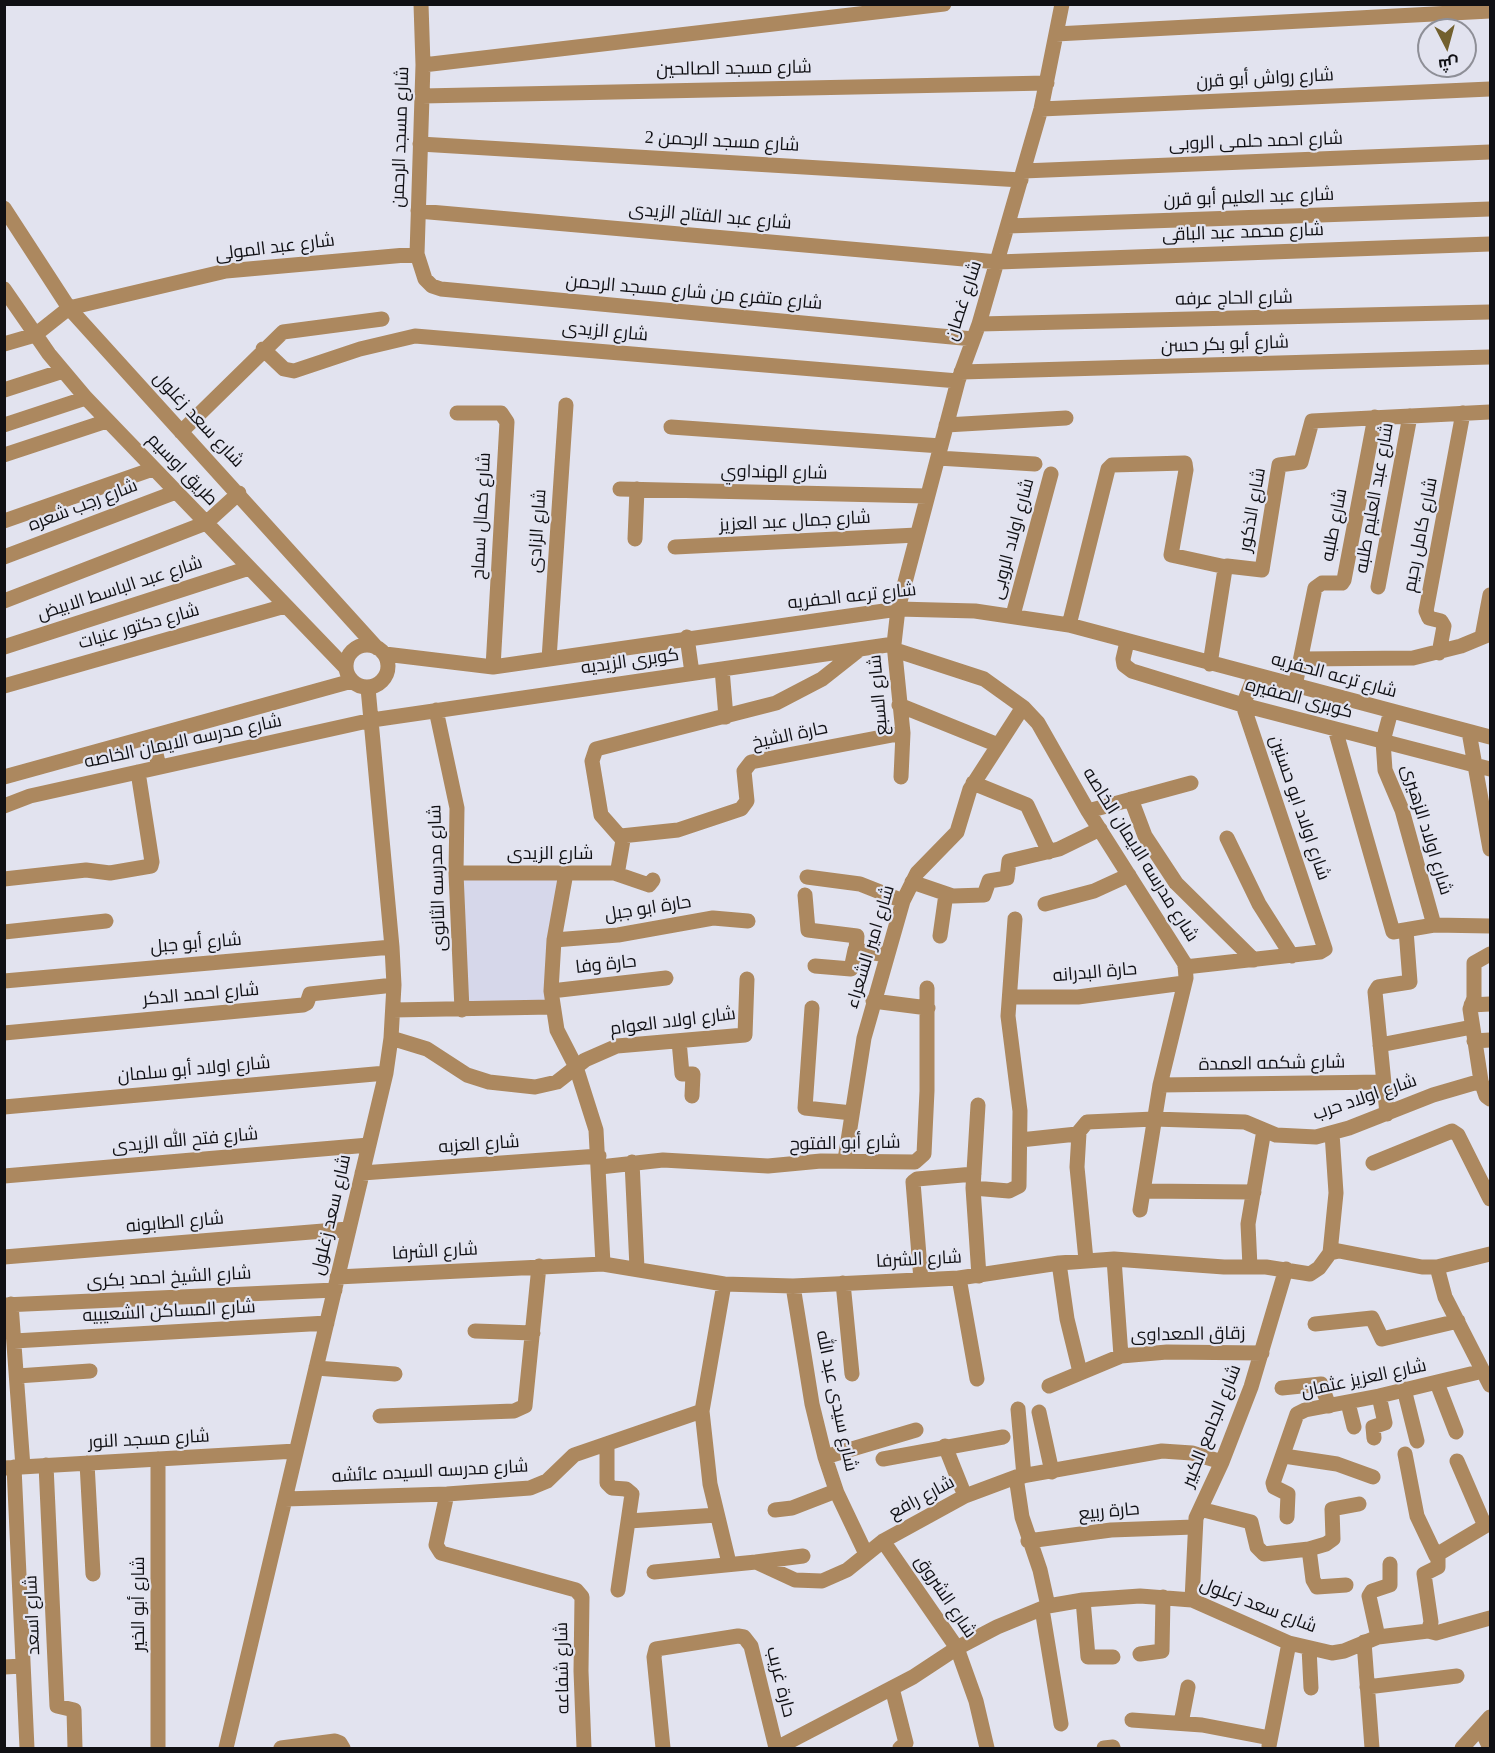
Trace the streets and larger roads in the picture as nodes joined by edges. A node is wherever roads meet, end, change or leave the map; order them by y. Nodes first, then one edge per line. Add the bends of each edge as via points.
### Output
1 (422, 4) edge
2 (944, 4) edge
3 (1062, 4) edge
4 (1491, 11) edge
5 (1056, 34) junction
6 (423, 65) junction
7 (1047, 83) junction
8 (1491, 89) edge
9 (422, 96) junction
10 (1041, 109) junction
11 (420, 144) junction
12 (1491, 152) edge
13 (1022, 175) junction
14 (4, 208) edge
15 (1491, 209) edge
16 (418, 211) junction
17 (1008, 226) junction
18 (1491, 244) edge
19 (417, 254) junction
20 (998, 262) junction
21 (421, 270) joint
22 (5, 291) edge
23 (69, 308) junction
24 (1491, 312) edge
25 (382, 319) dead end
26 (979, 324) junction
27 (35, 335) junction
28 (973, 339) junction
29 (4, 344) edge
30 (263, 349) junction
31 (1491, 357) edge
32 (63, 371) junction
33 (959, 376) junction
34 (4, 390) edge
35 (86, 398) junction
36 (566, 405) dead end
37 (1491, 412) edge
38 (457, 413) dead end
39 (1464, 413) junction
40 (1410, 416) junction
41 (1375, 417) junction
42 (1066, 418) dead end
43 (107, 421) junction
44 (4, 425) edge
45 (946, 425) junction
46 (671, 427) dead end
47 (181, 432) junction
48 (939, 452) junction
49 (4, 455) edge
50 (1035, 464) dead end
51 (153, 469) junction
52 (1051, 474) dead end
53 (620, 489) dead end
54 (637, 489) junction
55 (176, 492) junction
56 (239, 493) junction
57 (927, 496) junction
58 (4, 521) edge
59 (206, 523) junction
60 (917, 536) junction
61 (635, 539) dead end
62 (675, 547) dead end
63 (4, 556) edge
64 (1226, 567) junction
65 (249, 568) junction
66 (1378, 587) dead end
67 (1491, 596) edge
68 (4, 601) edge
69 (285, 606) junction
70 (898, 609) junction
71 (1013, 615) junction
72 (1069, 625) junction
73 (1486, 635) edge
74 (687, 637) junction
75 (1127, 642) junction
76 (4, 647) edge
77 (895, 647) junction
78 (861, 648) junction
79 (381, 651) junction
80 (1439, 653) junction
81 (549, 659) junction
82 (1301, 659) junction
83 (1210, 664) junction
84 (493, 667) junction
85 (722, 669) junction
86 (692, 673) junction
87 (348, 674) junction
88 (1255, 675) junction
89 (4, 686) edge
90 (1295, 686) junction
91 (368, 688) junction
92 (899, 705) junction
93 (1243, 705) junction
94 (1023, 707) junction
95 (436, 710) junction
96 (1391, 711) junction
97 (726, 717) junction
98 (372, 720) junction
99 (1335, 729) junction
100 (1469, 732) junction
101 (903, 733) junction
102 (152, 736) junction
103 (1491, 737) edge
104 (1383, 741) junction
105 (998, 745) junction
106 (159, 767) junction
107 (1484, 767) edge
108 (138, 772) junction
109 (4, 777) edge
110 (901, 777) dead end
111 (973, 783) junction
112 (1191, 783) dead end
113 (1131, 799) junction
114 (4, 806) edge
115 (1088, 810) junction
116 (1100, 829) junction
117 (621, 836) junction
118 (1227, 838) dead end
119 (1491, 849) edge
120 (1048, 852) junction
121 (456, 873) junction
122 (566, 873) junction
123 (614, 873) junction
124 (1129, 875) junction
125 (807, 877) dead end
126 (4, 879) edge
127 (653, 880) dead end
128 (912, 882) junction
129 (946, 894) junction
130 (806, 895) dead end
131 (903, 901) junction
132 (1045, 904) dead end
133 (1015, 919) dead end
134 (106, 921) dead end
135 (748, 921) dead end
136 (1434, 926) junction
137 (1491, 926) edge
138 (1406, 930) junction
139 (4, 932) edge
140 (940, 936) dead end
141 (554, 940) junction
142 (392, 946) junction
143 (856, 950) junction
144 (1491, 954) edge
145 (887, 955) junction
146 (1292, 956) junction
147 (1254, 960) junction
148 (815, 966) dead end
149 (1185, 967) junction
150 (666, 978) dead end
151 (747, 979) dead end
152 (4, 981) edge
153 (1184, 983) junction
154 (394, 985) junction
155 (927, 988) dead end
156 (1010, 997) junction
157 (552, 999) junction
158 (873, 1001) junction
159 (1491, 1004) edge
160 (1471, 1005) junction
161 (812, 1008) dead end
162 (928, 1008) junction
163 (393, 1010) junction
164 (462, 1010) junction
165 (4, 1033) edge
166 (1473, 1034) junction
167 (391, 1038) junction
168 (1491, 1040) edge
169 (679, 1041) junction
170 (1380, 1045) junction
171 (576, 1067) junction
172 (386, 1073) junction
173 (1384, 1082) junction
174 (1160, 1085) junction
175 (1486, 1092) edge
176 (692, 1096) dead end
177 (978, 1105) dead end
178 (4, 1107) edge
179 (852, 1113) junction
180 (1387, 1114) junction
181 (1154, 1119) junction
182 (1264, 1130) junction
183 (1332, 1133) junction
184 (1079, 1134) junction
185 (1020, 1140) junction
186 (369, 1146) junction
187 (845, 1160) junction
188 (599, 1162) junction
189 (632, 1162) junction
190 (1373, 1163) dead end
191 (362, 1173) junction
192 (4, 1176) edge
193 (974, 1181) junction
194 (1143, 1191) junction
195 (1254, 1192) junction
196 (1491, 1199) edge
197 (1140, 1210) dead end
198 (348, 1229) junction
199 (1330, 1253) junction
200 (1491, 1254) edge
201 (4, 1257) edge
202 (1114, 1259) junction
203 (1086, 1260) junction
204 (1059, 1263) junction
205 (603, 1264) junction
206 (539, 1266) junction
207 (1250, 1267) junction
208 (1437, 1267) junction
209 (637, 1268) junction
210 (1286, 1269) junction
211 (979, 1275) junction
212 (959, 1278) junction
213 (921, 1280) junction
214 (843, 1283) junction
215 (336, 1284) junction
216 (724, 1284) junction
217 (793, 1286) junction
218 (8, 1305) edge
219 (1458, 1321) junction
220 (327, 1323) junction
221 (1315, 1324) dead end
222 (475, 1331) dead end
223 (533, 1333) junction
224 (14, 1341) junction
225 (1262, 1353) junction
226 (1121, 1356) junction
227 (316, 1368) junction
228 (90, 1371) dead end
229 (1080, 1372) junction
230 (1487, 1373) edge
231 (395, 1374) dead end
232 (852, 1374) dead end
233 (17, 1376) junction
234 (976, 1379) dead end
235 (1437, 1383) junction
236 (1049, 1386) dead end
237 (1282, 1388) dead end
238 (1404, 1389) junction
239 (1379, 1396) junction
240 (1348, 1403) junction
241 (1329, 1407) junction
242 (1018, 1409) dead end
243 (702, 1411) junction
244 (1039, 1412) dead end
245 (380, 1416) dead end
246 (1354, 1427) dead end
247 (916, 1430) dead end
248 (1456, 1432) dead end
249 (1003, 1437) dead end
250 (1374, 1438) dead end
251 (1417, 1441) dead end
252 (607, 1444) junction
253 (945, 1446) junction
254 (296, 1451) junction
255 (1405, 1454) dead end
256 (1284, 1456) junction
257 (825, 1457) junction
258 (158, 1459) junction
259 (883, 1459) dead end
260 (1456, 1461) dead end
261 (1222, 1462) junction
262 (87, 1463) junction
263 (46, 1465) junction
264 (14, 1467) edge
265 (1052, 1472) junction
266 (1020, 1477) junction
267 (1373, 1477) dead end
268 (836, 1491) junction
269 (447, 1494) junction
270 (965, 1496) junction
271 (285, 1499) junction
272 (1359, 1504) dead end
273 (1200, 1509) junction
274 (775, 1510) dead end
275 (717, 1515) junction
276 (1287, 1517) dead end
277 (629, 1521) junction
278 (1488, 1525) edge
279 (1194, 1527) junction
280 (1028, 1540) junction
281 (883, 1541) junction
282 (1309, 1549) junction
283 (866, 1554) junction
284 (803, 1556) dead end
285 (1436, 1556) junction
286 (756, 1562) junction
287 (729, 1563) junction
288 (1390, 1564) dead end
289 (654, 1572) dead end
290 (93, 1574) dead end
291 (1346, 1585) dead end
292 (618, 1590) dead end
293 (1163, 1597) junction
294 (1083, 1600) junction
295 (1192, 1600) junction
296 (1045, 1608) junction
297 (1491, 1618) edge
298 (1428, 1631) junction
299 (1371, 1639) junction
300 (1289, 1643) junction
301 (957, 1648) junction
302 (1309, 1648) junction
303 (1140, 1654) dead end
304 (1113, 1657) dead end
305 (23, 1666) junction
306 (4, 1667) edge
307 (1457, 1676) dead end
308 (1367, 1687) junction
309 (892, 1688) junction
310 (1188, 1688) dead end
311 (1311, 1688) dead end
312 (1132, 1720) dead end
313 (1181, 1723) junction
314 (1486, 1723) edge
315 (1061, 1724) dead end
316 (1269, 1743) edge
317 (226, 1747) edge
318 (782, 1747) edge
319 (27, 1749) edge
320 (75, 1749) edge
321 (158, 1749) edge
322 (281, 1749) edge
323 (343, 1749) edge
324 (584, 1749) edge
325 (663, 1749) edge
326 (900, 1749) edge
327 (987, 1749) edge
328 (1372, 1749) edge
329 (1462, 1749) edge
330 (1490, 1749) edge

1 - 6 street, شارع مسجد الرحمن
2 - 6 street
3 - 5 street, شارع غصان
4 - 5 street
5 - 7 street, شارع غصان
6 - 9 street, شارع مسجد الرحمن
7 - 9 street, شارع مسجد الصالحين
7 - 10 street, شارع غصان
8 - 10 street, شارع رواش أبو قرن
9 - 11 street, شارع مسجد الرحمن
10 - 13 street, شارع غصان
11 - 13 street, شارع مسجد الرحمن 2
11 - 16 street, شارع مسجد الرحمن
12 - 13 street, شارع احمد حلمى الروبى
13 - 17 street, شارع غصان
14 - 23 street, شارع سعد زغلول
15 - 17 street, شارع عبد العليم أبو قرن
16 - 19 street, شارع مسجد الرحمن
16 - 20 street, شارع عبد الفتاح الزيدى
17 - 20 street, شارع غصان
18 - 20 street, شارع محمد عبد الباقى
19 - 21 street, شارع مسجد الرحمن
19 - 23 street, شارع عبد المولى via 236,269
20 - 26 street, شارع غصان
21 - 28 street, شارع متفرع من شارع مسجد الرحمن via 425,279 441,289
22 - 27 street, طريق اوسيم
23 - 27 street
23 - 47 street, شارع سعد زغلول
24 - 26 street, شارع الحاج عرفه
25 - 30 street via 292,329
26 - 28 street, شارع غصان
27 - 29 street
27 - 32 street, طريق اوسيم
28 - 33 street, شارع غصان
30 - 33 street, شارع الزيدى via 284,369 294,371 415,336
30 - 47 street
31 - 33 street, شارع أبو بكر حسن
32 - 34 street
32 - 35 street, طريق اوسيم
33 - 45 street, شارع غصان
35 - 43 street, طريق اوسيم
35 - 44 street
36 - 81 street, شارع الزادى
37 - 39 street
38 - 84 street, شارع كمال سماح via 501,413 507,422
39 - 40 street
39 - 80 street, شارع كامل رحيم via 1426,611 1429,618 1442,621 1444,626
40 - 41 street
40 - 66 street, شارع عبد العليم طلبه
41 - 64 street, شارع الذكور via 1317,419 1310,424 1301,462 1279,465 1262,570
41 - 82 street, شارع طلبه via 1344,580 1342,584 1322,583 1315,588
42 - 45 street
43 - 49 street
43 - 51 street, طريق اوسيم
45 - 48 street, شارع غصان
46 - 48 street
47 - 56 street, شارع سعد زغلول
48 - 50 street
48 - 57 street, شارع غصان
51 - 55 street, طريق اوسيم
51 - 58 street
52 - 71 street, شارع اولاد الروبى
53 - 54 street, شارع الهنداوي
54 - 57 street, شارع الهنداوي
54 - 61 street
55 - 59 street, طريق اوسيم
55 - 63 street, شارع رجب شعره
56 - 59 street
56 - 79 street, شارع سعد زغلول
57 - 60 street, شارع غصان
59 - 65 street, طريق اوسيم
59 - 68 street
60 - 62 street, شارع جمال عبد العزيز
60 - 70 street, شارع غصان
64 - 72 street via 1171,555 1185,463 1112,465
64 - 83 street, شارع الذكور
65 - 69 street, طريق اوسيم
65 - 76 street, شارع عبد الباسط الابيض
67 - 73 street
69 - 87 street, طريق اوسيم
69 - 89 street, شارع دكتور عنيات
70 - 71 street, شارع ترعه الحفريه
70 - 74 street, شارع ترعه الحفريه
70 - 77 street, شارع السبع
71 - 72 street, شارع ترعه الحفريه
72 - 75 street, شارع ترعه الحفريه
73 - 80 street
74 - 81 street, شارع ترعه الحفريه
74 - 86 street
75 - 83 street, شارع ترعه الحفريه
75 - 93 street, كوبرى الصفيره via 1123,659 1127,669
77 - 78 street, كوبرى الزيديه
77 - 92 street, شارع السبع
77 - 94 street, شارع مدرسه الايمان الخاصه via 984,679
78 - 85 street, كوبرى الزيديه
78 - 97 street, شارع الزيدى via 800,693
79 - 84 street, شارع ترعه الحفريه
79 - 87 street via 366,645 354,649 347,658
79 - 91 street via 387,673 380,684
80 - 82 street via 1387,659
81 - 84 street, شارع ترعه الحفريه
82 - 90 street, شارع طلبه
83 - 88 street, شارع ترعه الحفريه
85 - 86 street, كوبرى الزيديه
85 - 97 street
86 - 95 street, كوبرى الزيديه
87 - 91 street
87 - 102 street, شارع مدرسه الايمان الخاصه
88 - 90 street, شارع ترعه الحفريه
88 - 93 street
90 - 96 street, شارع ترعه الحفريه
91 - 98 street, شارع سعد زغلول
92 - 101 street, شارع السبع
92 - 105 street
93 - 99 street, كوبرى الصفيره
93 - 146 street, شارع اولاد ابو حسنين via 1324,943 1320,952
94 - 105 street, شارع امير الشعراء
94 - 115 street, شارع مدرسه الايمان الخاصه via 1038,723
95 - 98 street, كوبرى الزيديه
95 - 121 street, شارع مدرسه الثانوى via 457,808
96 - 100 street, شارع ترعه الحفريه
96 - 104 street, شارع اولاد الزهيرى
97 - 117 street, شارع الزيدى via 596,749 592,761 601,815
98 - 106 street, شارع مدرسه الايمان الخاصه
98 - 142 street, شارع سعد زغلول
99 - 104 street, كوبرى الصفيره
99 - 138 street via 1392,930
100 - 103 street, شارع ترعه الحفريه
100 - 107 street
101 - 110 street, شارع السبع
101 - 117 street, حارة الشيخ via 751,762 744,771 747,801 741,809 678,830
102 - 106 street
102 - 109 street, شارع مدرسه الايمان الخاصه
104 - 107 street, كوبرى الصفيره
104 - 136 street, شارع اولاد الزهيرى via 1385,770 1402,810
105 - 111 street, شارع امير الشعراء
106 - 108 street, شارع مدرسه الايمان الخاصه
107 - 119 street
108 - 114 street, شارع مدرسه الايمان الخاصه via 30,796
108 - 126 street via 150,866 110,873 86,870
111 - 120 street via 1027,805
111 - 128 street, شارع امير الشعراء via 957,832
112 - 113 street
113 - 115 street
113 - 147 street via 1143,831 1176,884
115 - 116 street, شارع مدرسه الايمان الخاصه
116 - 120 street
116 - 124 street, شارع مدرسه الايمان الخاصه
117 - 123 street, شارع الزيدى via 618,869
118 - 146 street via 1259,903
120 - 129 street via 1009,861 1007,878 990,880 984,895
121 - 122 street, شارع الزيدى
121 - 164 street, شارع مدرسه الثانوى
122 - 123 street, شارع الزيدى
122 - 141 street
123 - 127 street via 649,885
124 - 132 street via 1095,891
124 - 149 street, شارع مدرسه الايمان الخاصه
125 - 131 street via 860,884
128 - 129 street
128 - 131 street, شارع امير الشعراء
129 - 140 street
130 - 143 street via 808,930 857,936
131 - 145 street, شارع امير الشعراء
133 - 156 street
134 - 139 street
135 - 141 street, حارة ابو جبل via 713,918 618,935
136 - 137 street
136 - 138 street
138 - 170 street via 1410,982 1376,989
141 - 157 street
142 - 152 street, شارع أبو جبل
142 - 154 street, شارع سعد زغلول
143 - 145 street
143 - 148 street via 851,969
144 - 160 street via 1474,963
145 - 158 street, شارع امير الشعراء
146 - 147 street
147 - 149 street
149 - 153 street, شارع مدرسه الايمان الخاصه
150 - 157 street, حارة وفا
151 - 169 street, شارع اولاد العوام via 745,1035
153 - 156 street, حارة البدرانه via 1078,998
153 - 174 street, شارع مدرسه الايمان الخاصه
154 - 163 street, شارع سعد زغلول
154 - 165 street, شارع احمد الدكر via 310,994 303,1005
155 - 162 street, شارع أبو الفتوح
156 - 185 street via 1008,1016
157 - 164 street, حارة وفا
157 - 171 street via 557,1030
158 - 162 street
158 - 179 street, شارع امير الشعراء
159 - 160 street
160 - 166 street
161 - 179 street via 805,1108
162 - 187 street, شارع أبو الفتوح via 924,1154 909,1163
163 - 164 street, حارة وفا
163 - 167 street, شارع سعد زغلول
166 - 168 street
166 - 170 street
166 - 175 street
167 - 171 street, شارع اولاد العوام via 427,1049 467,1075 512,1086 535,1087 557,1082
167 - 172 street, شارع سعد زغلول
169 - 171 street, شارع اولاد العوام via 617,1046 595,1053
169 - 176 street via 682,1074 693,1074
170 - 173 street
171 - 188 street via 592,1113
172 - 178 street, شارع اولاد أبو سلمان
172 - 186 street, شارع سعد زغلول
173 - 174 street, شارع شكمه العمدة
173 - 180 street
174 - 181 street, شارع مدرسه الايمان الخاصه
175 - 180 street, شارع اولاد حرب via 1433,1095
177 - 193 street
179 - 187 street, شارع امير الشعراء
180 - 183 street, شارع اولاد حرب
181 - 182 street, شارع اولاد حرب via 1245,1122
181 - 184 street, شارع اولاد حرب via 1087,1122
181 - 194 street, شارع مدرسه الايمان الخاصه
182 - 183 street, شارع اولاد حرب via 1290,1137
182 - 195 street
183 - 199 street via 1336,1193
184 - 185 street
184 - 203 street via 1077,1167
185 - 193 street via 1017,1189 1009,1191
186 - 191 street, شارع سعد زغلول
186 - 192 street, شارع فتح الله الزيدى
187 - 189 street, شارع أبو الفتوح via 768,1166 685,1160
188 - 189 street, شارع أبو الفتوح
188 - 191 street, شارع العزبه
188 - 205 street
189 - 209 street
190 - 196 street via 1455,1132
191 - 198 street, شارع سعد زغلول
193 - 211 street
193 - 213 street via 913,1182
194 - 195 street
194 - 197 street, شارع مدرسه الايمان الخاصه
195 - 207 street via 1248,1224
198 - 201 street, شارع الطابونه
198 - 215 street, شارع سعد زغلول
199 - 208 street via 1339,1251
199 - 210 street, شارع الشرفا via 1310,1274
200 - 208 street
202 - 203 street, شارع الشرفا
202 - 207 street, شارع الشرفا
202 - 226 street
203 - 204 street, شارع الشرفا
204 - 211 street, شارع الشرفا
204 - 229 street via 1066,1319
205 - 206 street, شارع الشرفا
205 - 209 street, شارع الشرفا
206 - 215 street, شارع الشرفا
206 - 223 street
207 - 210 street, شارع الشرفا
208 - 219 street
209 - 216 street, شارع الشرفا
210 - 225 street, شارع الجامع الكبير
211 - 212 street, شارع الشرفا
212 - 213 street, شارع الشرفا
212 - 234 street
213 - 214 street, شارع الشرفا
214 - 217 street, شارع الشرفا
214 - 232 street
215 - 218 street, شارع الشيخ احمد بكرى
215 - 220 street, شارع سعد زغلول
216 - 217 street, شارع الشرفا
216 - 243 street
217 - 257 street, شارع سيدى عبد الله
218 - 224 street
219 - 221 street via 1382,1339 1372,1318
219 - 230 street
220 - 224 street, شارع المساكن الشعيبيه
220 - 227 street, شارع سعد زغلول
222 - 223 street
223 - 245 street via 526,1401 520,1409
224 - 233 street
225 - 226 street, زقاق المعداوى via 1167,1352
225 - 261 street, شارع الجامع الكبير
226 - 229 street, زقاق المعداوى
227 - 231 street
227 - 254 street, شارع سعد زغلول
228 - 233 street
229 - 236 street, زقاق المعداوى
230 - 235 street, شارع العزيز عثمان
233 - 264 street
235 - 238 street, شارع العزيز عثمان
235 - 248 street
237 - 241 street via 1321,1384
238 - 239 street, شارع العزيز عثمان
238 - 251 street
239 - 240 street, شارع العزيز عثمان
239 - 250 street via 1385,1423 1373,1426
240 - 241 street, شارع العزيز عثمان
240 - 246 street
241 - 256 street, شارع العزيز عثمان via 1297,1414
242 - 266 street
243 - 252 street, شارع مدرسه السيده عائشه
243 - 275 street via 703,1440
244 - 265 street
247 - 257 street
249 - 253 street
252 - 269 street, شارع مدرسه السيده عائشه via 569,1458 539,1486
252 - 277 street via 607,1483 632,1494
253 - 259 street
253 - 270 street
254 - 258 street, شارع مسجد النور
254 - 271 street, شارع سعد زغلول
255 - 285 street via 1417,1516
256 - 267 street via 1337,1464
256 - 276 street, شارع العزيز عثمان via 1273,1485 1288,1494
257 - 268 street, شارع سيدى عبد الله
258 - 262 street, شارع مسجد النور
258 - 321 street, شارع أبو الخير
260 - 278 street
261 - 265 street, شارع رافع via 1162,1451
261 - 273 street, شارع الجامع الكبير
262 - 263 street, شارع مسجد النور
262 - 290 street
263 - 264 street, شارع مسجد النور
263 - 320 street, شارع اسعد via 57,1706 74,1710
264 - 305 street
265 - 266 street, شارع رافع
266 - 270 street, شارع رافع
266 - 280 street
268 - 274 street via 792,1508
268 - 283 street, شارع سيدى عبد الله
269 - 271 street, شارع مدرسه السيده عائشه
269 - 324 street, شارع شفاعه via 436,1545 441,1553 576,1590 582,1597
270 - 281 street, شارع رافع
271 - 317 street, شارع سعد زغلول
272 - 282 street via 1332,1509 1333,1539
273 - 279 street, شارع الجامع الكبير
273 - 282 street via 1251,1522 1257,1547 1264,1554
275 - 277 street
275 - 287 street
277 - 292 street
278 - 285 street
279 - 280 street, حارة ربيع via 1111,1530
279 - 295 street, شارع الجامع الكبير
280 - 296 street via 1040,1570
281 - 283 street, شارع رافع
281 - 301 street, شارع الشروق
282 - 291 street via 1317,1587
283 - 286 street, شارع رافع via 836,1577 809,1582 782,1576
284 - 286 street
285 - 298 street via 1438,1567 1424,1576 1431,1622
286 - 287 street
287 - 289 street
288 - 299 street via 1390,1585 1370,1596
293 - 294 street, شارع سعد زعلول
293 - 295 street, شارع سعد زعلول
293 - 303 street via 1162,1652
294 - 296 street, شارع سعد زعلول
294 - 304 street via 1088,1657
295 - 300 street, شارع سعد زعلول
296 - 301 street, شارع سعد زعلول
296 - 315 street
297 - 298 street, شارع سعد زعلول via 1436,1633
298 - 299 street, شارع سعد زعلول
299 - 302 street, شارع سعد زعلول via 1332,1653
299 - 308 street
300 - 302 street, شارع سعد زعلول
300 - 316 street
301 - 309 street, شارع سعد زعلول
301 - 327 street, شارع الشروق via 976,1701
302 - 311 street
305 - 306 street
305 - 319 street
307 - 308 street
308 - 328 street
309 - 318 street, شارع سعد زعلول
309 - 326 street via 906,1743
310 - 313 street
312 - 313 street
313 - 316 street
314 - 329 street
314 - 330 street
318 - 325 street, حارة غريب via 751,1646 738,1636 656,1649
322 - 323 street via 335,1741

